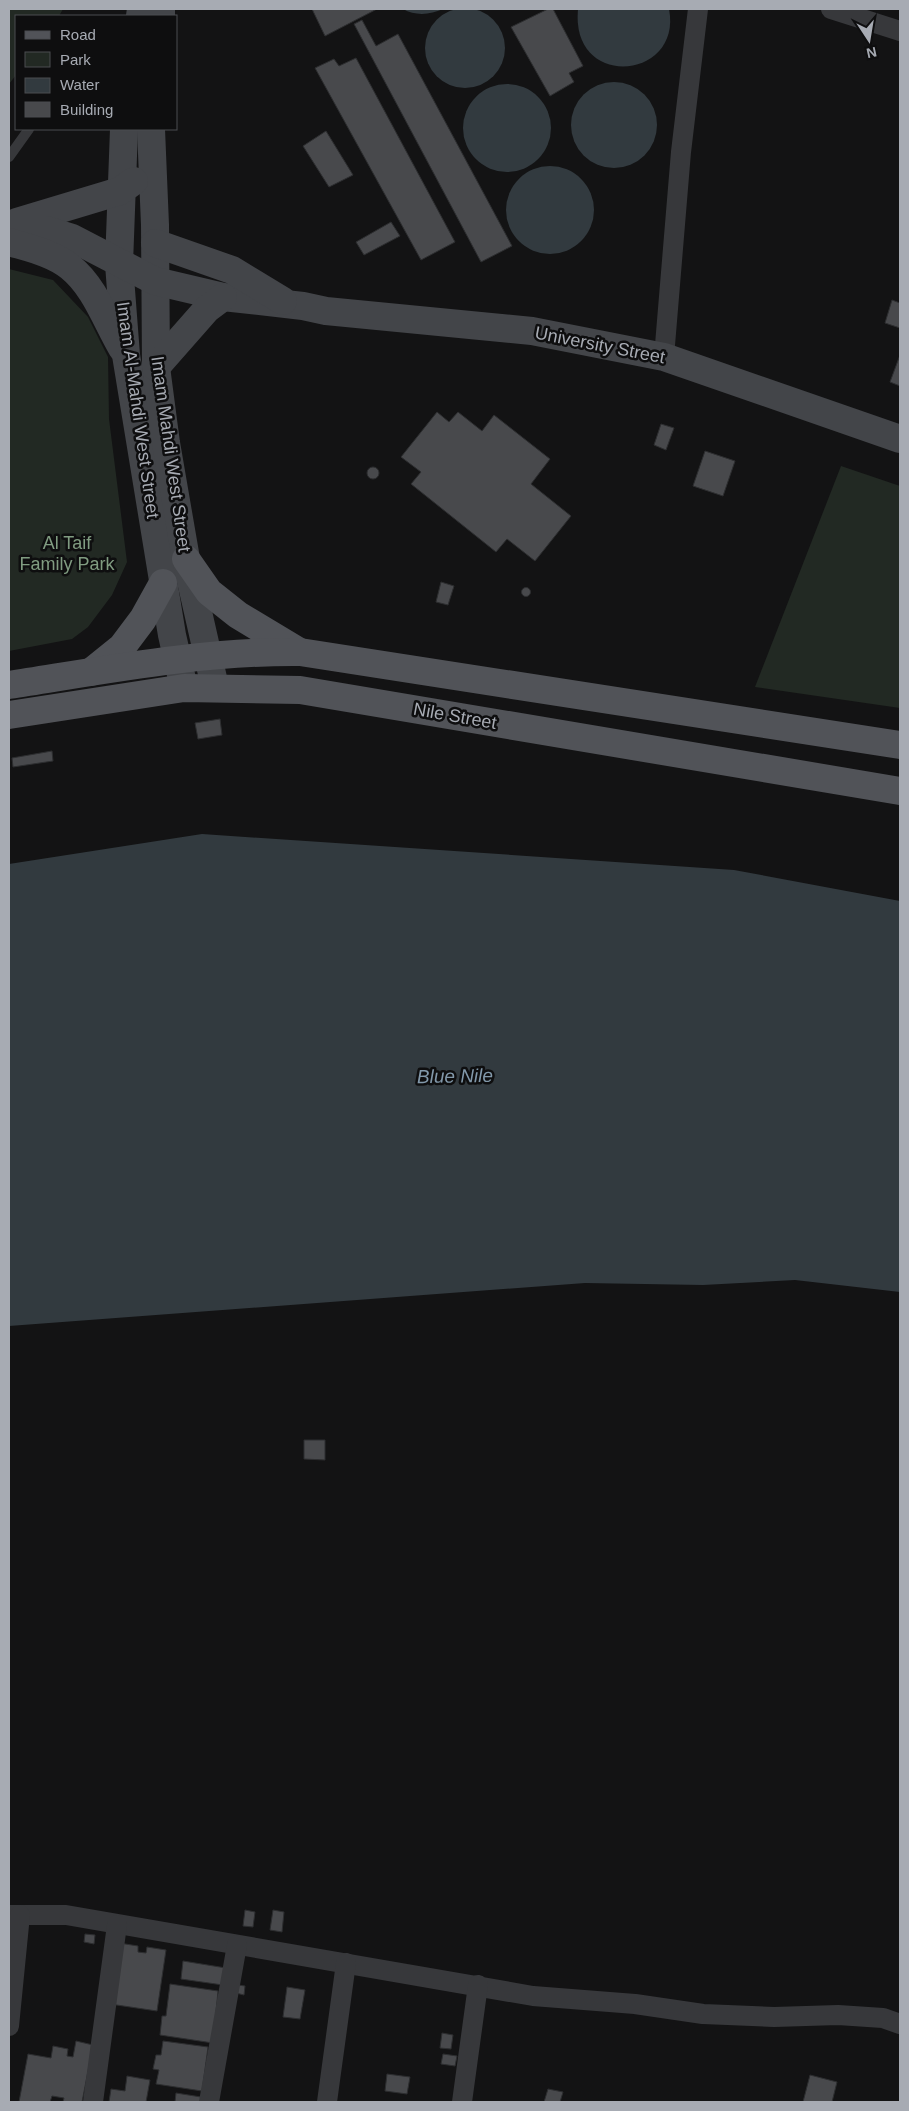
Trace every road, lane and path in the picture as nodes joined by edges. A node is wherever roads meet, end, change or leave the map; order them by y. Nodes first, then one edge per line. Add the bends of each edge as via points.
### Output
1 (698, 9) edge
2 (831, 9) edge
3 (900, 31) edge
4 (28, 130) edge
5 (124, 130) edge
6 (152, 130) edge
7 (9, 157) edge
8 (152, 167) junction
9 (120, 191) junction
10 (9, 224) edge
11 (9, 230) edge
12 (9, 242) edge
13 (155, 243) junction
14 (119, 264) junction
15 (155, 281) junction
16 (223, 298) junction
17 (288, 304) junction
18 (126, 355) junction
19 (664, 356) junction
20 (156, 366) junction
21 (900, 439) edge
22 (186, 560) junction
23 (162, 583) junction
24 (300, 652) junction
25 (207, 655) junction
26 (177, 658) junction
27 (89, 673) junction
28 (9, 685) edge
29 (215, 687) junction
30 (184, 688) junction
31 (535, 688) junction
32 (9, 715) edge
33 (530, 729) junction
34 (900, 744) edge
35 (900, 791) edge
36 (14, 1915) edge
37 (117, 1925) junction
38 (236, 1945) junction
39 (346, 1964) junction
40 (478, 1986) junction
41 (900, 2024) edge
42 (9, 2026) edge
43 (93, 2102) edge
44 (209, 2102) edge
45 (327, 2102) edge
46 (462, 2102) edge

1 - 19 street via 681,152
2 - 3 street
4 - 7 lane
5 - 9 main road, Imam Al-Mahdi West Street
6 - 8 main road, Imam Mahdi West Street
8 - 9 main road
8 - 13 main road, Imam Mahdi West Street
9 - 10 main road
9 - 14 main road, Imam Al-Mahdi West Street
11 - 14 main road, University Street via 46,230 72,238
12 - 18 main road via 38,251 70,267 98,303
13 - 15 main road, Imam Mahdi West Street
13 - 17 main road, University Street via 232,270
14 - 15 main road, University Street
14 - 18 main road, Imam Al-Mahdi West Street
15 - 16 main road, University Street
15 - 20 main road, Imam Mahdi West Street
16 - 17 main road, University Street
16 - 20 main road via 207,309
17 - 19 main road, University Street via 326,311 532,331
18 - 23 main road, Imam Al-Mahdi West Street
19 - 21 main road, University Street
20 - 22 main road, Imam Mahdi West Street
22 - 24 main road via 209,592 238,615
22 - 25 main road, Imam Mahdi West Street
23 - 26 main road, Imam Al-Mahdi West Street
23 - 27 main road via 143,619 122,647
24 - 25 main road
24 - 31 main road
25 - 26 main road
25 - 29 main road, Imam Mahdi West Street
26 - 27 main road
26 - 30 main road, Imam Al-Mahdi West Street
27 - 28 main road
29 - 30 main road, Nile Street
29 - 33 main road, Nile Street via 300,690
30 - 32 main road, Nile Street
31 - 33 main road
31 - 34 main road
33 - 35 main road, Nile Street
36 - 37 street via 66,1915
36 - 42 street
37 - 38 street
37 - 43 street
38 - 39 street
38 - 44 street
39 - 40 street
39 - 45 street
40 - 41 street via 533,1996 635,2004 703,2014 838,2015 883,2018
40 - 46 street

